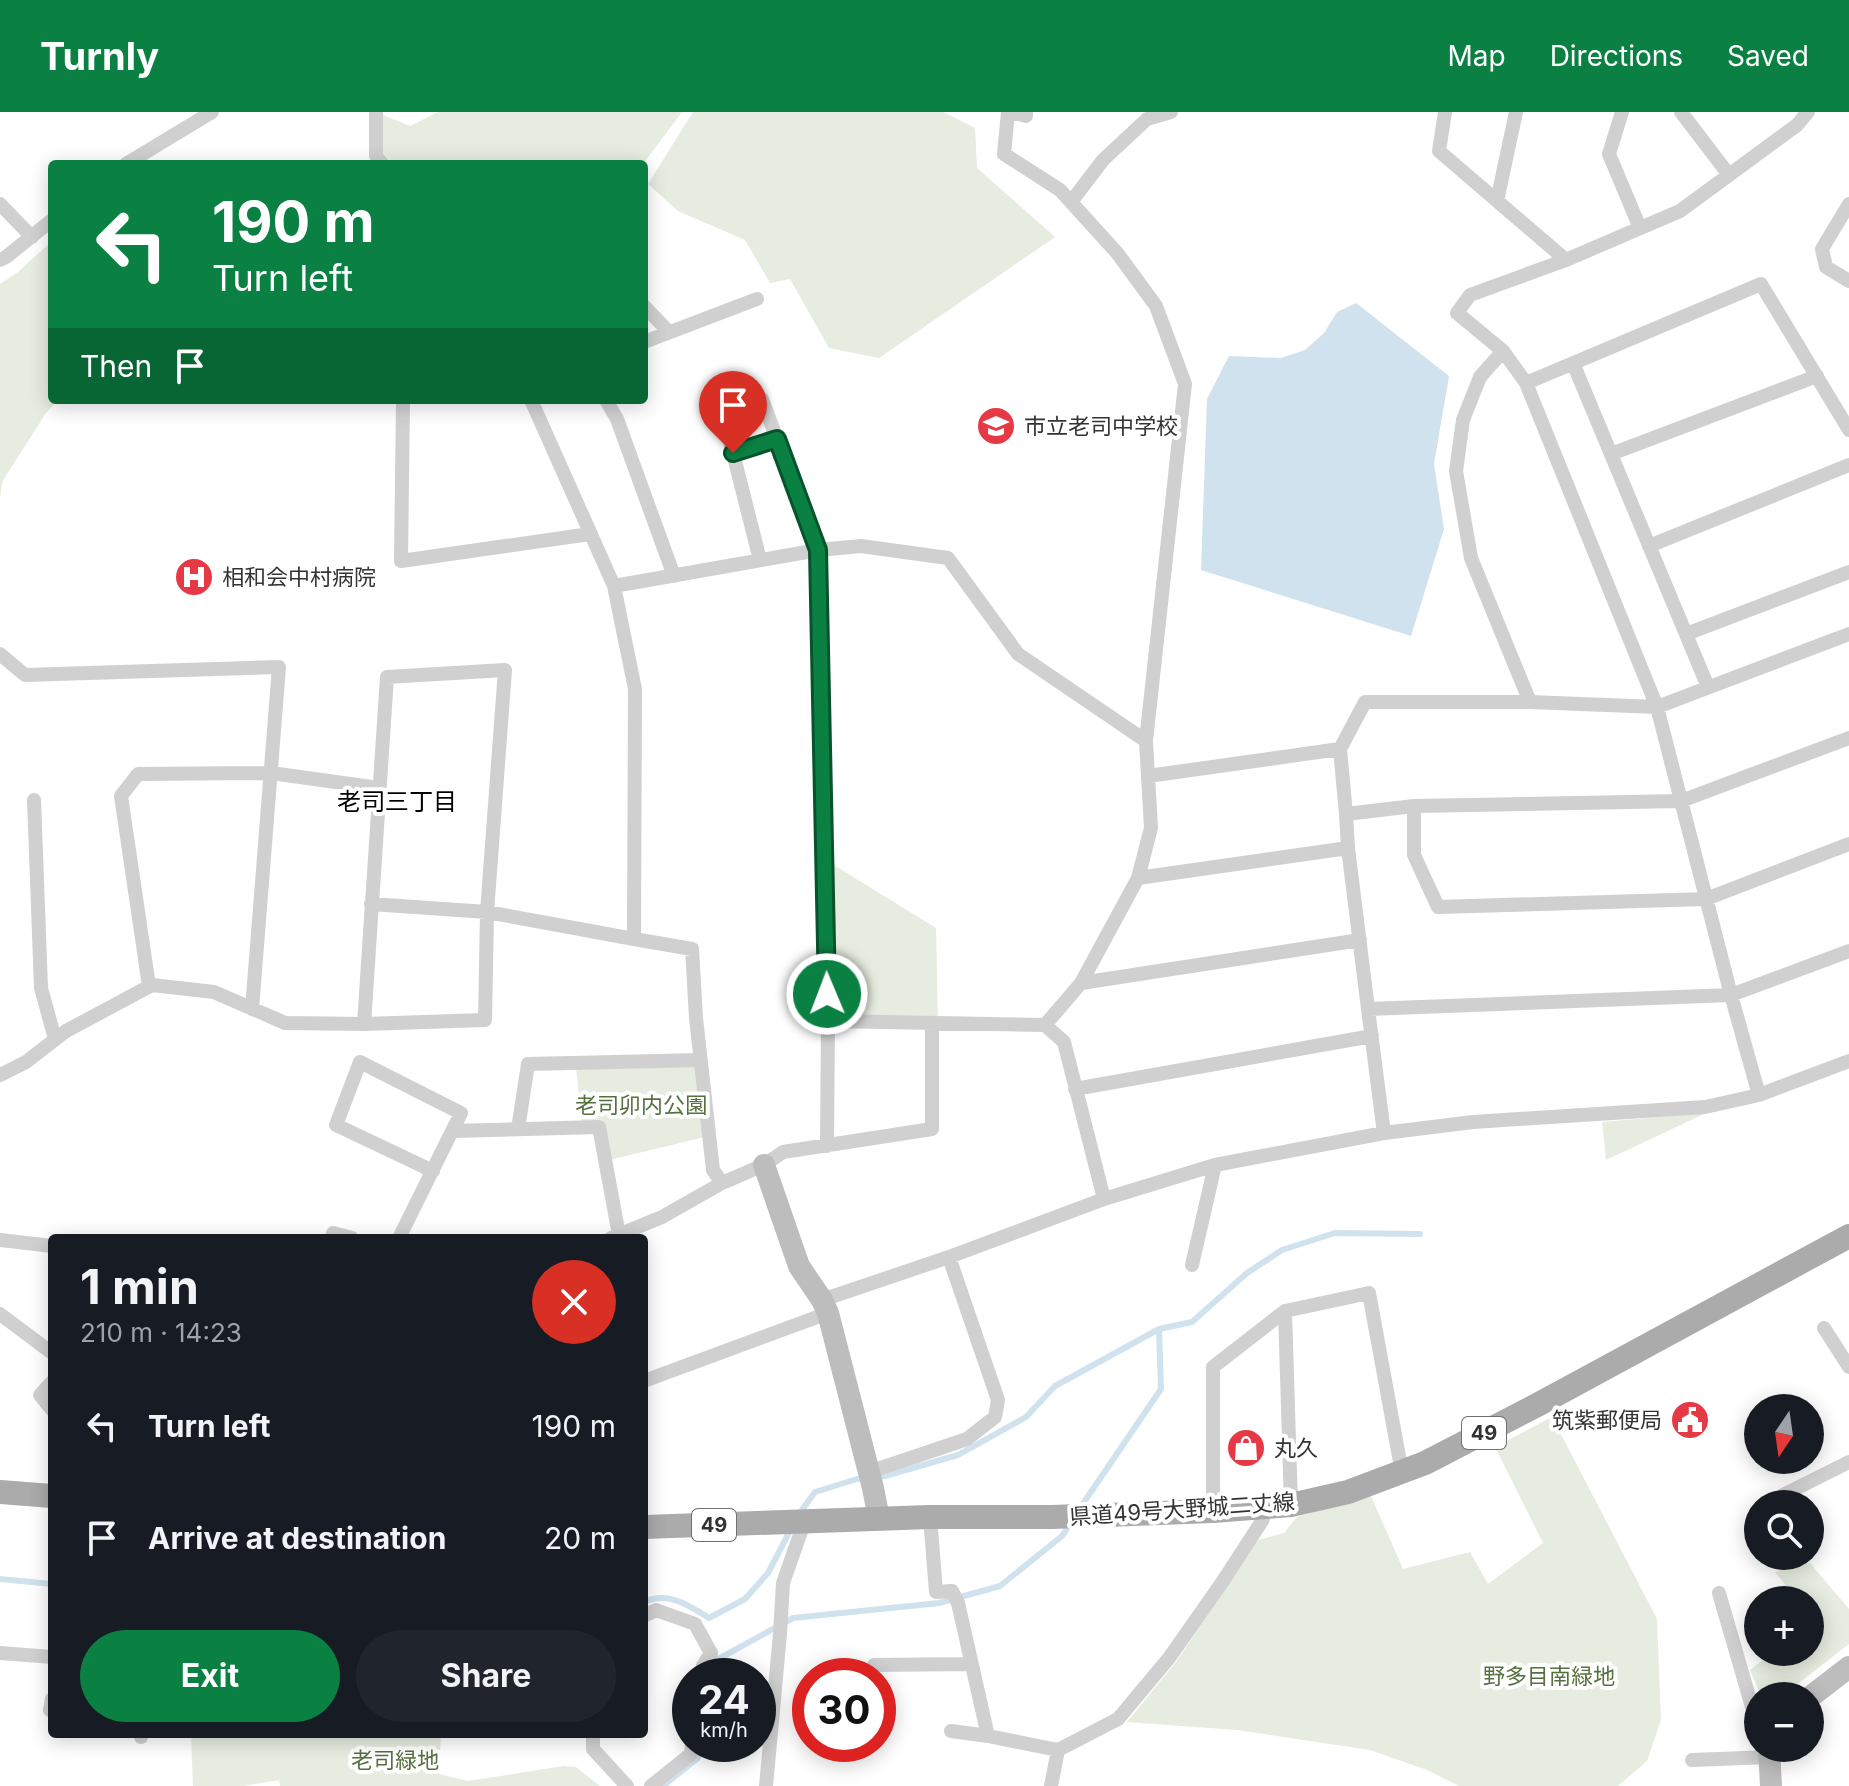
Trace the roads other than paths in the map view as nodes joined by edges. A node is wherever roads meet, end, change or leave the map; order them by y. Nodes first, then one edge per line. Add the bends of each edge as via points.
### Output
1 (212, 112) edge
2 (376, 112) edge
3 (1009, 112) edge
4 (1026, 112) edge
5 (1171, 112) edge
6 (1445, 112) edge
7 (1516, 112) edge
8 (1622, 112) edge
9 (1681, 112) edge
10 (1808, 112) edge
11 (1146, 116) edge
12 (133, 160) edge
13 (380, 160) edge
14 (1729, 175) junction
15 (1497, 201) junction
16 (1071, 202) junction
17 (0, 204) edge
18 (1849, 204) edge
19 (48, 223) edge
20 (1640, 228) junction
21 (32, 237) junction
22 (0, 260) edge
23 (1566, 260) junction
24 (1849, 281) edge
25 (757, 299) dead end
26 (648, 310) edge
27 (669, 332) junction
28 (648, 340) edge
29 (1503, 351) junction
30 (1573, 363) junction
31 (1817, 376) junction
32 (1526, 383) junction
33 (762, 399) dead end
34 (403, 404) edge
35 (533, 404) edge
36 (608, 404) edge
37 (1849, 430) edge
38 (727, 431) dead end
39 (777, 439) junction
40 (733, 453) junction
41 (1611, 454) junction
42 (1849, 465) edge
43 (590, 534) junction
44 (1649, 546) junction
45 (818, 550) junction
46 (760, 560) junction
47 (1849, 572) edge
48 (674, 576) junction
49 (614, 586) junction
50 (1686, 634) junction
51 (1849, 634) edge
52 (0, 654) edge
53 (1708, 687) junction
54 (1530, 702) junction
55 (1657, 707) junction
56 (1849, 738) edge
57 (1146, 741) junction
58 (1340, 749) junction
59 (271, 773) junction
60 (1148, 776) junction
61 (379, 788) junction
62 (34, 800) dead end
63 (1681, 801) junction
64 (1414, 806) junction
65 (1346, 814) junction
66 (1849, 844) edge
67 (1348, 848) junction
68 (1138, 878) junction
69 (1706, 899) junction
70 (371, 904) junction
71 (487, 912) junction
72 (634, 939) junction
73 (1360, 940) junction
74 (1849, 951) edge
75 (1081, 983) junction
76 (149, 986) junction
77 (1731, 995) junction
78 (252, 1009) junction
79 (1368, 1009) junction
80 (828, 1021) junction
81 (932, 1023) junction
82 (364, 1024) junction
83 (1045, 1025) junction
84 (1372, 1036) junction
85 (55, 1039) junction
86 (701, 1060) junction
87 (1849, 1061) edge
88 (0, 1075) edge
89 (1075, 1089) junction
90 (1759, 1095) junction
91 (518, 1129) junction
92 (453, 1131) junction
93 (1384, 1133) junction
94 (827, 1146) junction
95 (764, 1165) junction
96 (1215, 1165) junction
97 (433, 1171) junction
98 (722, 1183) junction
99 (1104, 1199) junction
100 (401, 1234) edge
101 (615, 1234) edge
102 (620, 1234) edge
103 (1849, 1236) edge
104 (0, 1240) edge
105 (48, 1246) edge
106 (949, 1257) junction
107 (1192, 1265) dead end
108 (825, 1306) junction
109 (1285, 1311) junction
110 (0, 1314) edge
111 (1824, 1328) dead end
112 (48, 1350) edge
113 (1849, 1367) edge
114 (648, 1379) edge
115 (48, 1386) edge
116 (48, 1405) edge
117 (1849, 1462) edge
118 (1402, 1473) junction
119 (871, 1480) junction
120 (1793, 1490) edge
121 (0, 1492) edge
122 (48, 1496) edge
123 (1279, 1506) junction
124 (1213, 1511) junction
125 (930, 1517) junction
126 (879, 1519) junction
127 (794, 1523) junction
128 (648, 1527) edge
129 (1719, 1593) dead end
130 (648, 1614) edge
131 (0, 1653) edge
132 (48, 1657) edge
133 (708, 1658) edge
134 (970, 1664) junction
135 (896, 1665) edge
136 (1849, 1667) edge
137 (1745, 1682) edge
138 (1824, 1686) edge
139 (951, 1731) dead end
140 (988, 1736) junction
141 (593, 1738) edge
142 (1058, 1750) junction
143 (1744, 1755) edge
144 (1692, 1760) dead end
145 (681, 1762) edge
146 (1770, 1762) edge
147 (627, 1786) edge
148 (651, 1786) edge
149 (766, 1786) edge
150 (1051, 1786) edge
151 (1771, 1786) edge

1 - 12 street
2 - 13 street
3 - 4 street
3 - 16 street via 1004,154
5 - 11 street
6 - 15 street via 1439,151
7 - 15 street
8 - 20 street via 1609,154
9 - 14 street
10 - 14 street
11 - 16 street
14 - 20 street via 1680,211
15 - 23 street
16 - 57 street via 1156,306 1185,384
17 - 21 street
18 - 24 street via 1822,249 1826,267
19 - 21 street
20 - 23 street
21 - 22 street
23 - 29 street via 1470,295 1457,313
25 - 27 street
26 - 27 street
27 - 28 street
29 - 32 street
29 - 54 street via 1480,377 1463,420 1456,471 1471,558
30 - 31 street via 1761,284
30 - 32 street
30 - 41 street
31 - 37 street
31 - 41 street
32 - 55 street
33 - 39 street
34 - 43 street via 401,561
35 - 43 street
36 - 48 street
38 - 40 street
39 - 40 street
39 - 45 street
40 - 46 street
41 - 44 street
42 - 44 street
43 - 49 street
44 - 50 street
45 - 46 street
45 - 57 street via 861,546 948,558 1018,654
45 - 80 street
46 - 48 street
47 - 50 street
48 - 49 street
49 - 72 street via 635,689
50 - 53 street
51 - 53 street
52 - 59 street via 25,675 279,667
53 - 55 street
54 - 55 street
54 - 58 street via 1365,702
55 - 63 street
56 - 63 street
57 - 60 street
58 - 60 street
58 - 65 street
59 - 61 street
59 - 76 street via 138,774 121,796
59 - 78 street
60 - 68 street via 1151,828
61 - 70 street
61 - 71 street via 387,677 505,670
62 - 85 street via 41,988
63 - 64 street
63 - 69 street
64 - 65 street
64 - 69 street via 1414,855 1438,907
65 - 67 street
66 - 69 street
67 - 68 street
67 - 73 street
68 - 75 street
69 - 77 street
70 - 71 street
70 - 82 street
71 - 72 street
71 - 82 street via 485,1020
72 - 86 street via 692,949
73 - 75 street
73 - 79 street
74 - 77 street
75 - 83 street
76 - 78 street via 214,992
76 - 85 street
77 - 79 street
77 - 90 street
78 - 82 street via 285,1023
79 - 84 street
80 - 81 street
80 - 94 street
81 - 83 street
81 - 94 street via 932,1129
83 - 89 street via 1064,1042
84 - 89 street
84 - 93 street
85 - 88 street
86 - 91 street via 528,1064
86 - 98 street via 713,1170
87 - 90 street
89 - 99 street
90 - 93 street via 1705,1107
91 - 92 street
91 - 101 street via 599,1127
92 - 97 street
92 - 97 street via 461,1113 360,1062 336,1125
93 - 96 street
94 - 95 street via 783,1152
95 - 98 street
95 - 108 street via 799,1266
96 - 99 street
96 - 107 street
97 - 100 street
98 - 102 street
99 - 106 street
103 - 118 main road, 県道49号大野城二丈線 / 49
104 - 105 street
106 - 108 street
106 - 119 street via 998,1400 995,1417 967,1439
108 - 114 street
108 - 119 street
109 - 118 street via 1369,1293
109 - 123 street
109 - 124 street via 1213,1367
110 - 112 street
111 - 113 street
115 - 116 street via 40,1395
117 - 120 street
118 - 123 main road, 県道49号大野城二丈線 / 49 via 1348,1492
119 - 126 street
121 - 122 main road
123 - 124 main road, 県道49号大野城二丈線 / 49
123 - 142 street via 1262,1521 1169,1658 1118,1719
124 - 125 main road, 県道49号大野城二丈線 / 49
125 - 126 main road, 県道49号大野城二丈線 / 49
125 - 134 street via 936,1592 955,1597
126 - 127 main road, 県道49号大野城二丈線 / 49
127 - 128 main road, 県道49号大野城二丈線 / 49
127 - 149 street via 783,1583
129 - 137 street
130 - 133 street via 656,1610 695,1624 711,1653
131 - 132 street
134 - 135 street
134 - 140 street
136 - 138 street
139 - 140 street
140 - 142 street
141 - 147 street via 593,1749
142 - 150 street
143 - 144 street
145 - 148 street
146 - 151 street

